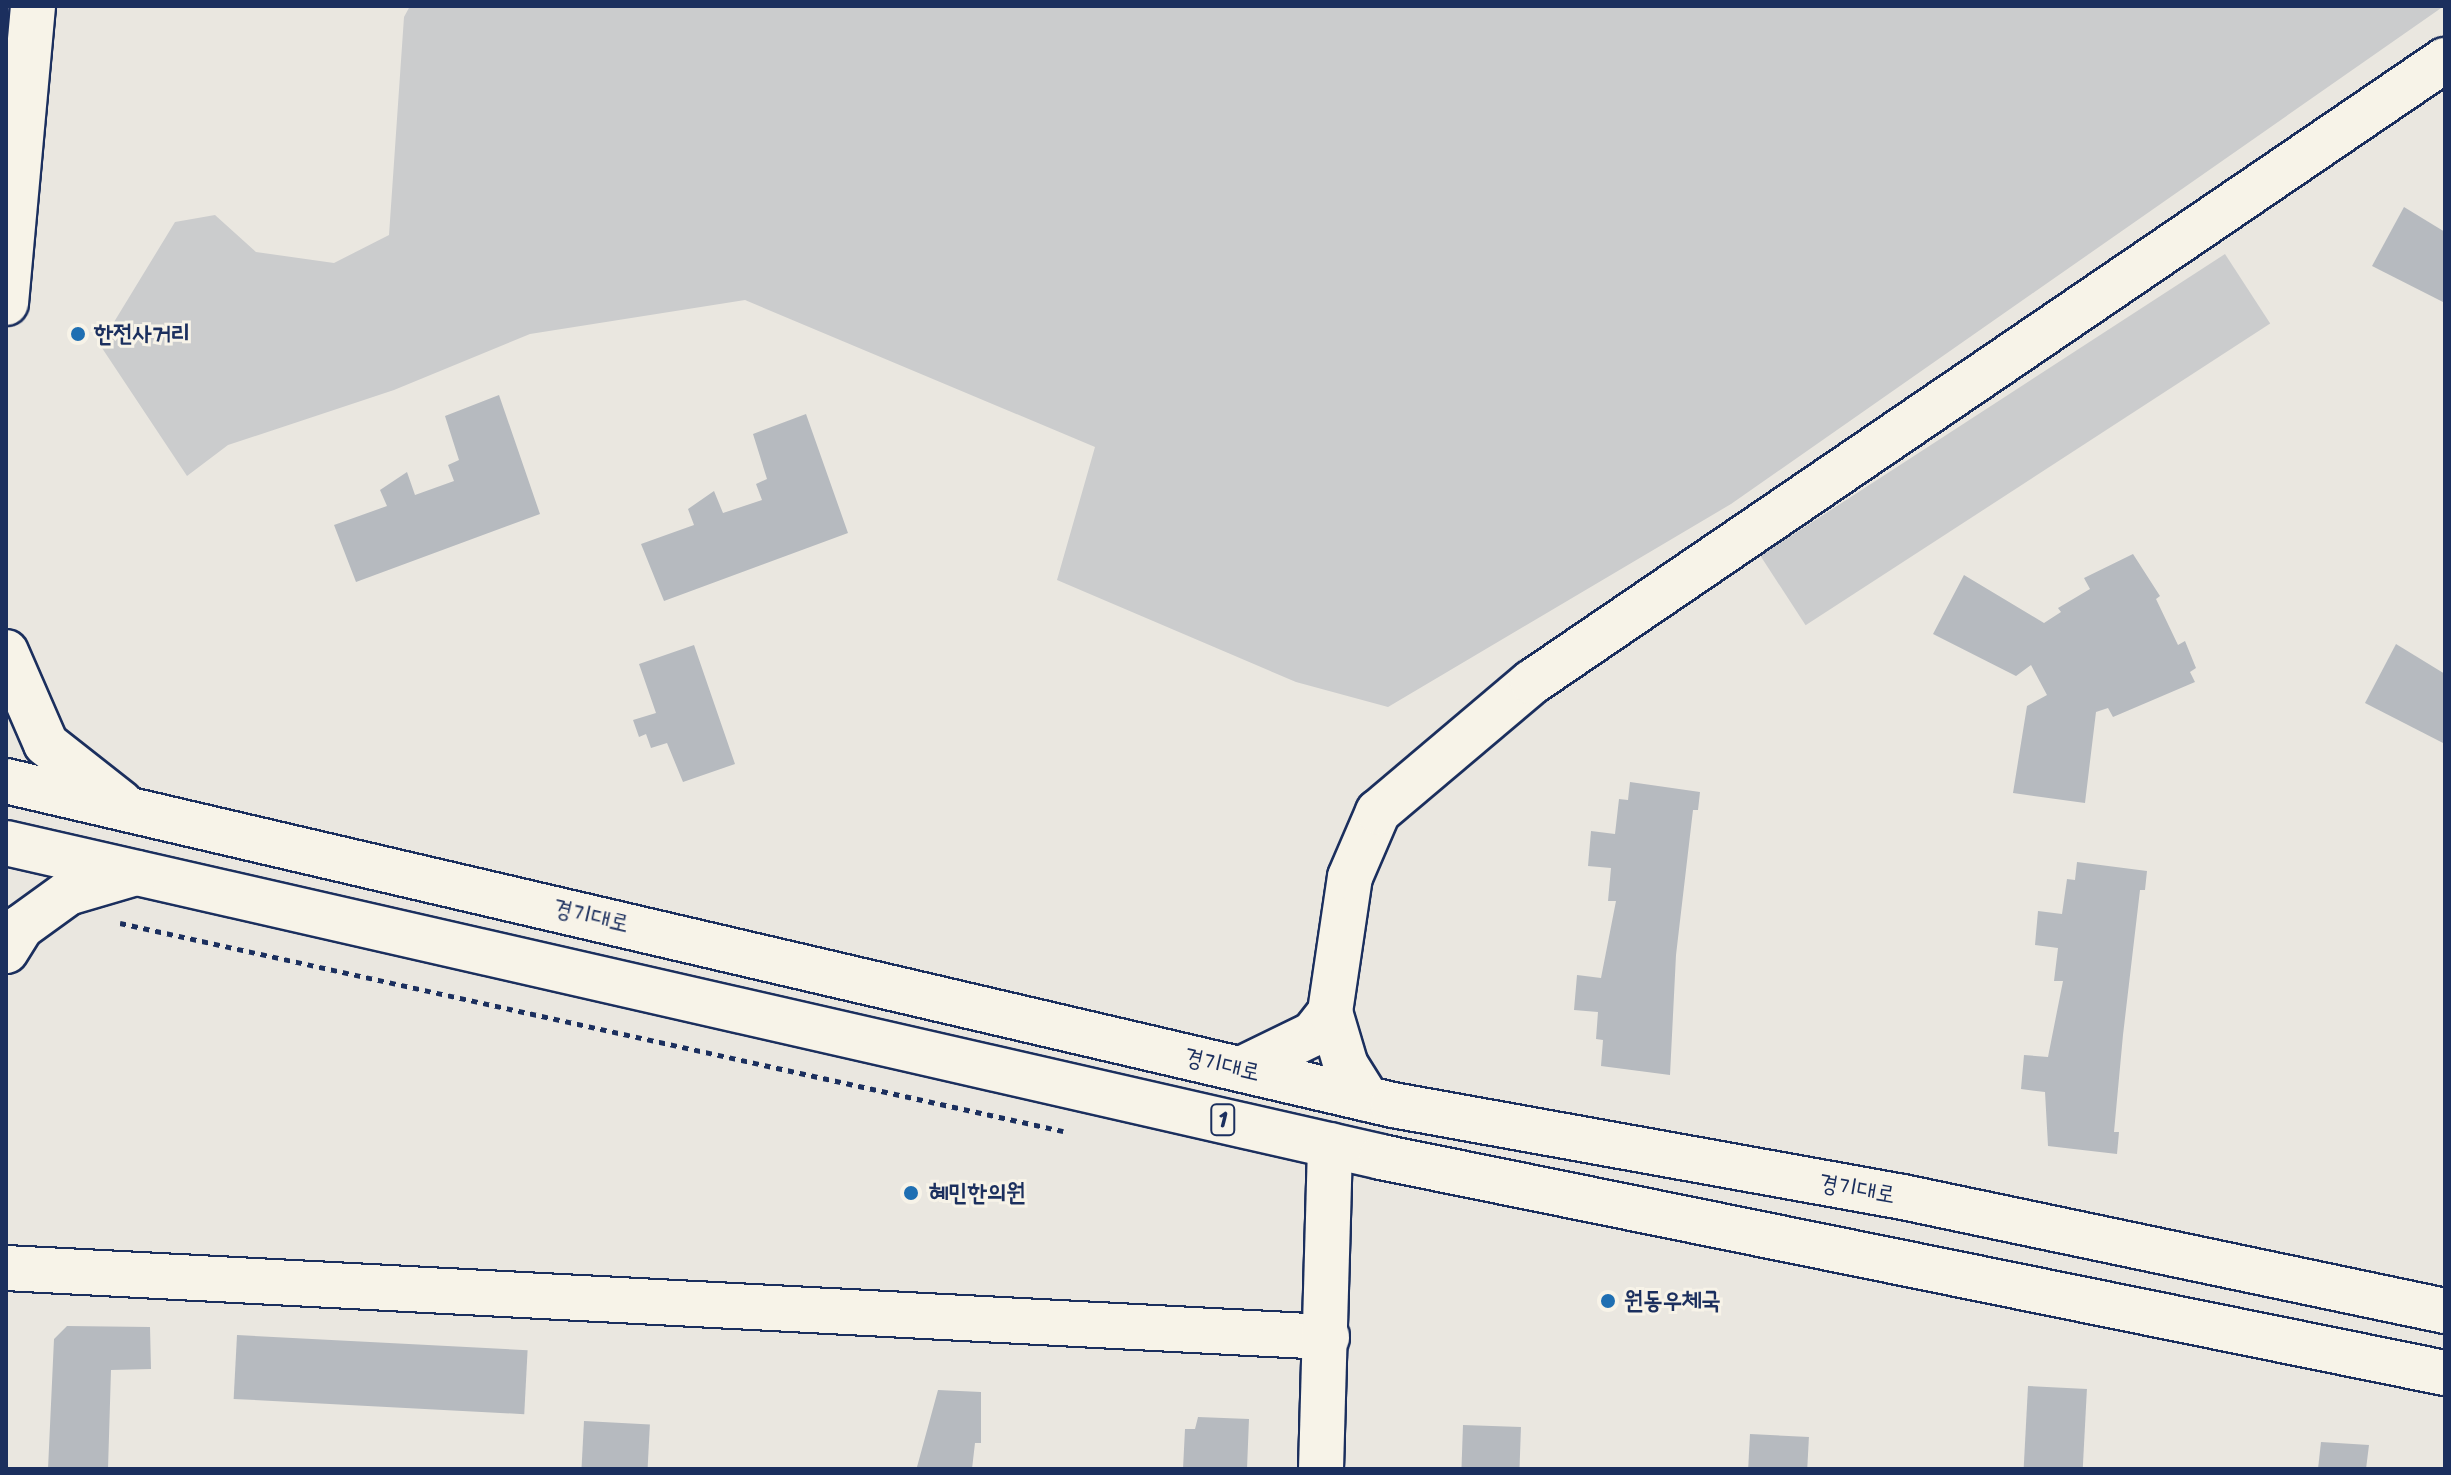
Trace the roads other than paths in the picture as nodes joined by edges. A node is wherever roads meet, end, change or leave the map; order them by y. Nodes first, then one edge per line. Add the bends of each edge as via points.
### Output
1 (33, 6) edge
2 (2445, 60) edge
3 (6, 303) edge
4 (6, 652) edge
5 (6, 781) edge
6 (133, 812) junction
7 (6, 843) edge
8 (140, 872) junction
9 (6, 951) edge
10 (1330, 1012) junction
11 (1241, 1069) junction
12 (1367, 1099) junction
13 (1330, 1145) junction
14 (6, 1268) edge
15 (2445, 1311) edge
16 (1327, 1337) junction
17 (2445, 1373) edge
18 (1321, 1469) edge

1 - 3 main road
2 - 10 main road via 1532,682 1378,812 1350,877
4 - 6 main road via 46,744
5 - 6 main road, 경기대로 / 1
6 - 11 main road, 경기대로 / 1
7 - 8 main road, 1
8 - 9 main road via 68,893 21,927
8 - 13 main road, 1
10 - 11 main road via 1313,1034
10 - 12 main road via 1346,1066
11 - 12 main road, 경기대로 / 1
12 - 15 main road, 경기대로 / 1 via 1903,1197
13 - 16 main road
13 - 17 main road, 1
14 - 16 main road
16 - 18 main road

